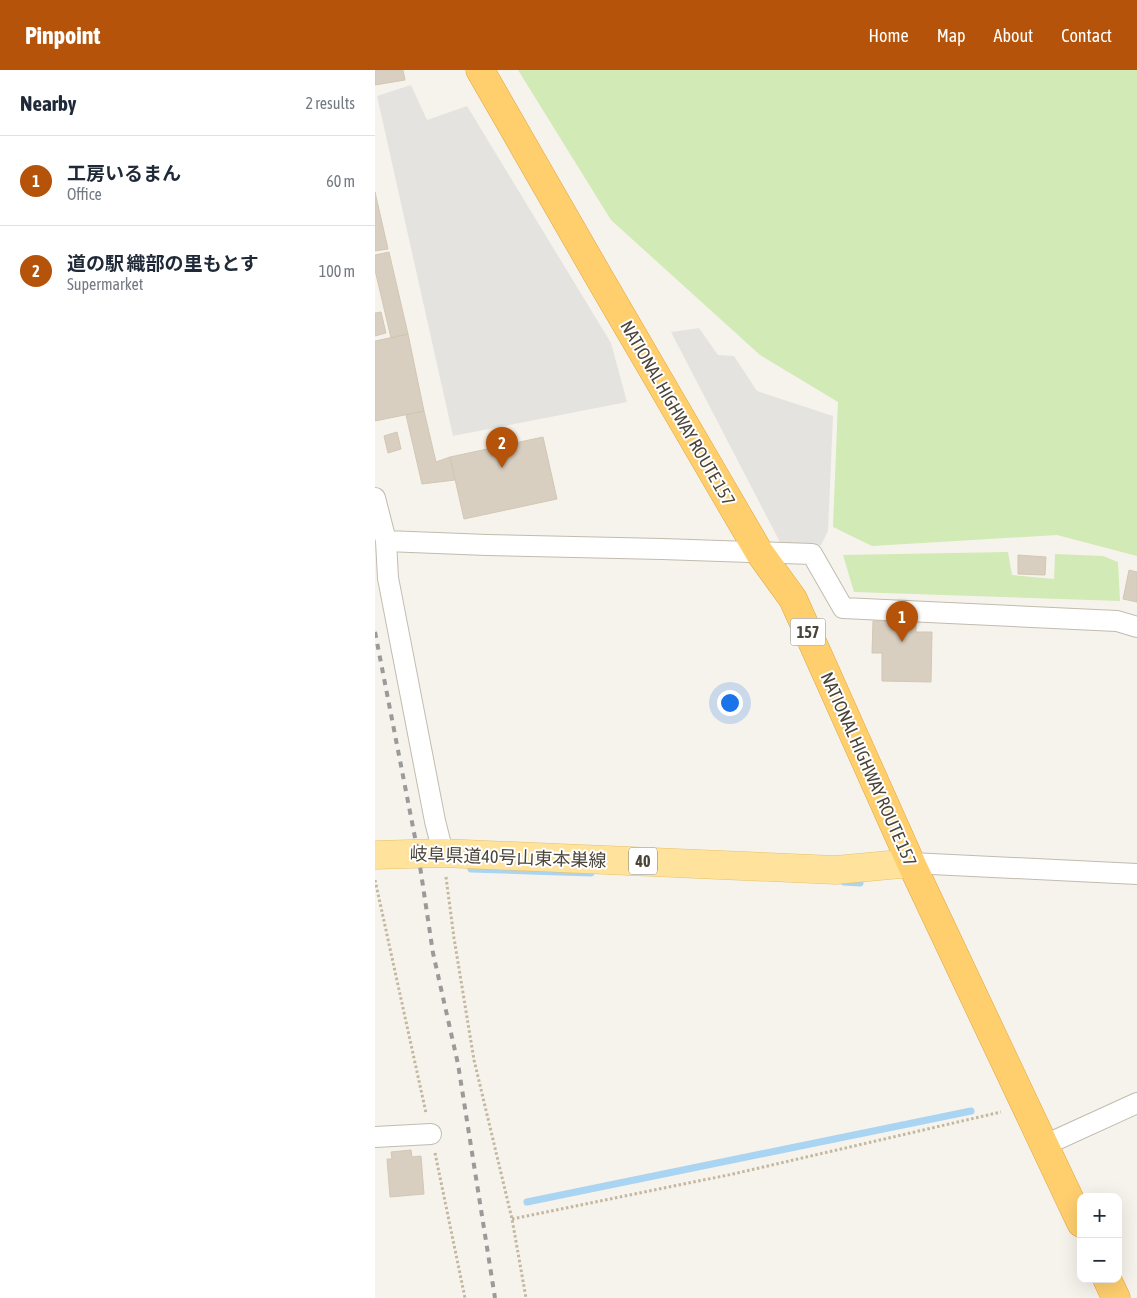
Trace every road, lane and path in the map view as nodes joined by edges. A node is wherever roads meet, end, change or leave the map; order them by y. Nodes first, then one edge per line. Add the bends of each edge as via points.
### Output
1 (480, 70) edge
2 (375, 498) edge
3 (386, 541) junction
4 (759, 552) junction
5 (1137, 627) edge
6 (443, 853) junction
7 (375, 855) edge
8 (911, 863) junction
9 (1137, 874) edge
10 (375, 879) edge
11 (1137, 1103) edge
12 (1026, 1106) junction
13 (431, 1134) junction
14 (375, 1137) edge
15 (1045, 1145) junction
16 (1077, 1214) edge
17 (512, 1218) junction
18 (1109, 1283) edge
19 (465, 1298) edge
20 (526, 1298) edge
21 (1115, 1298) edge

1 - 4 highway, NATIONAL HIGHWAY ROUTE 157 / 157
2 - 3 street
3 - 4 street
3 - 6 street via 388,578
4 - 5 street via 812,554 843,608 1117,621
4 - 8 highway, NATIONAL HIGHWAY ROUTE 157 / 157 via 793,599
6 - 7 main road, 岐阜県道40号山東本巣線 / 40
6 - 8 main road, 岐阜県道40号山東本巣線 / 40 via 836,870
6 - 17 path via 474,1060
8 - 9 street
8 - 12 highway, NATIONAL HIGHWAY ROUTE 157 / 157
10 - 13 path
11 - 15 street
12 - 15 highway, NATIONAL HIGHWAY ROUTE 157 / 157
12 - 17 path via 733,1174
13 - 14 street
13 - 19 path
15 - 16 highway, NATIONAL HIGHWAY ROUTE 157 / 157
17 - 20 path
18 - 21 highway

